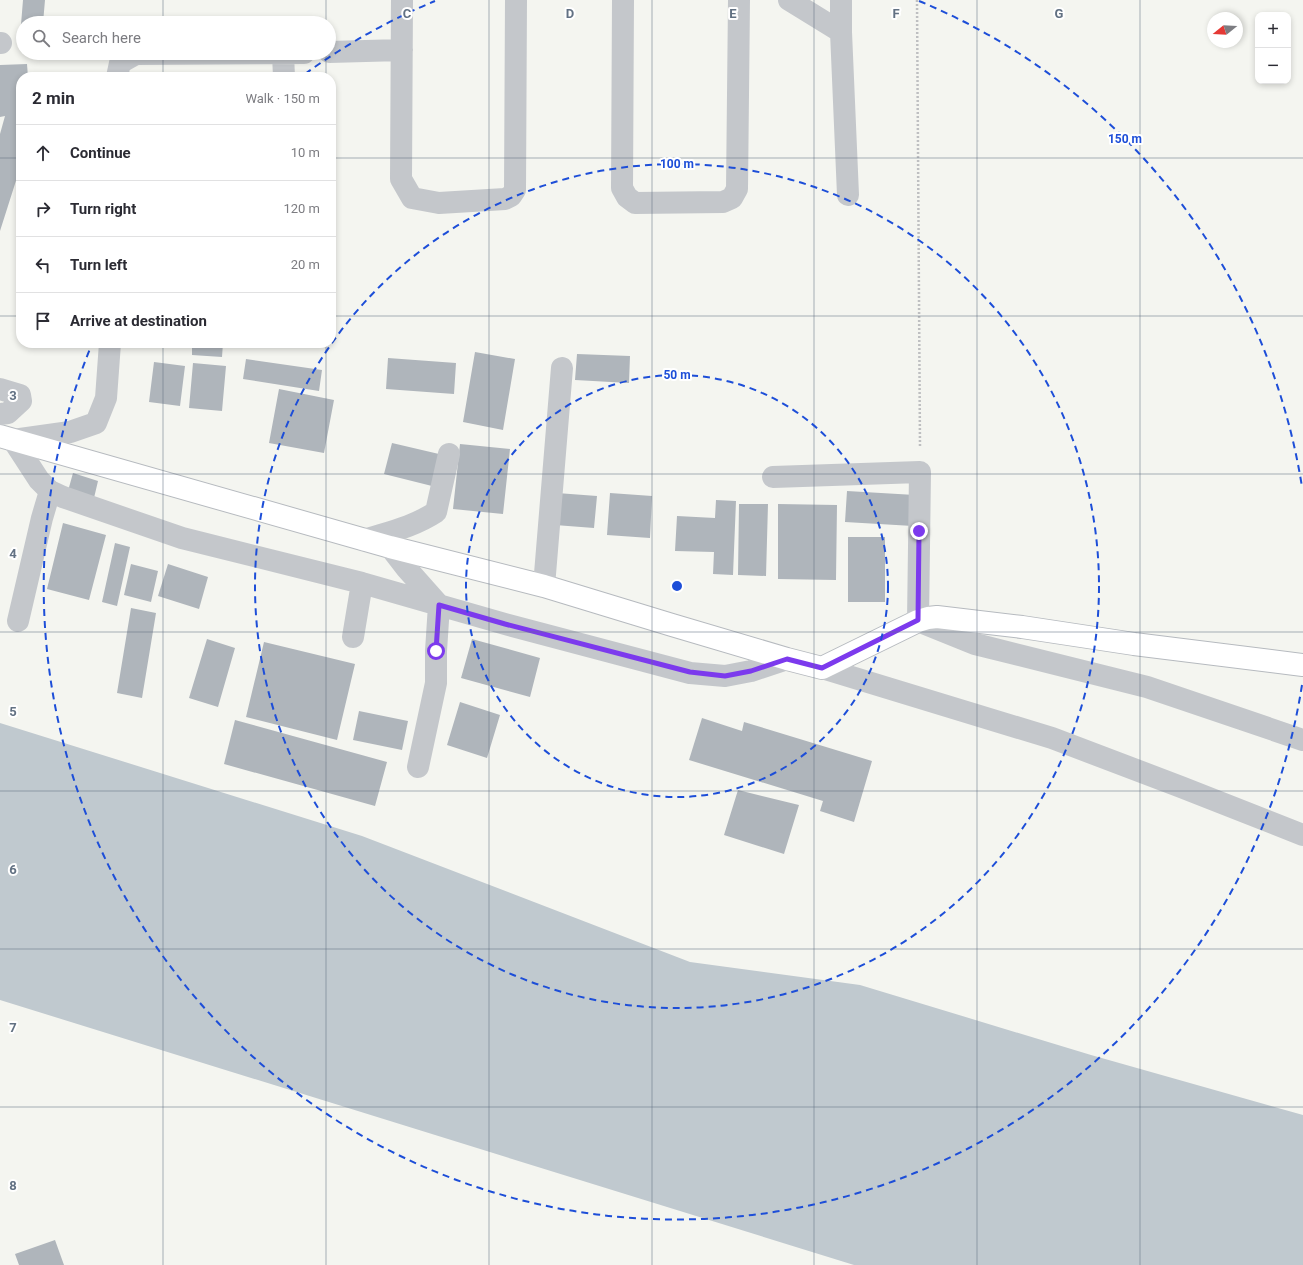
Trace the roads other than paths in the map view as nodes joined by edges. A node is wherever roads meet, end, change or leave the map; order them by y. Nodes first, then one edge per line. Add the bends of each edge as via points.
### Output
1 (402, 0) edge
2 (516, 0) edge
3 (623, 0) edge
4 (738, 0) edge
5 (790, 0) edge
6 (841, 0) edge
7 (841, 32) junction
8 (402, 50) junction
9 (336, 52) edge
10 (125, 60) edge
11 (291, 60) edge
12 (118, 72) edge
13 (286, 72) edge
14 (848, 195) dead end
15 (110, 348) edge
16 (562, 368) dead end
17 (0, 389) edge
18 (0, 414) edge
19 (6, 438) edge
20 (449, 454) dead end
21 (773, 477) dead end
22 (50, 490) junction
23 (364, 540) junction
24 (390, 547) junction
25 (362, 583) junction
26 (544, 586) junction
27 (439, 605) junction
28 (918, 620) junction
29 (18, 621) dead end
30 (354, 637) dead end
31 (787, 659) junction
32 (1303, 665) edge
33 (822, 668) junction
34 (1303, 740) edge
35 (418, 767) dead end
36 (1303, 835) edge

1 - 8 street
2 - 8 street via 515,190 505,199 439,203 412,198 401,179
3 - 4 street via 622,188 627,197 636,203 723,202 732,198 737,188
5 - 7 street
6 - 7 street
7 - 14 street
8 - 9 street
10 - 12 street via 120,63
11 - 13 street
15 - 19 street via 106,398 96,423 70,432
16 - 26 street
17 - 18 street via 20,395 21,401 8,412
19 - 22 street
19 - 23 street
20 - 23 street via 436,512 423,521
21 - 28 street via 920,472
22 - 25 street via 63,497 182,538
22 - 29 street
23 - 24 street
24 - 26 street
24 - 27 street
25 - 27 street
25 - 30 street
26 - 31 street
27 - 31 street via 690,672 725,676 751,671
27 - 35 street via 436,683
28 - 32 street via 937,617 1022,626 1134,644
28 - 33 street
28 - 34 street via 975,644 1147,687
31 - 33 street
33 - 36 street via 1052,738

